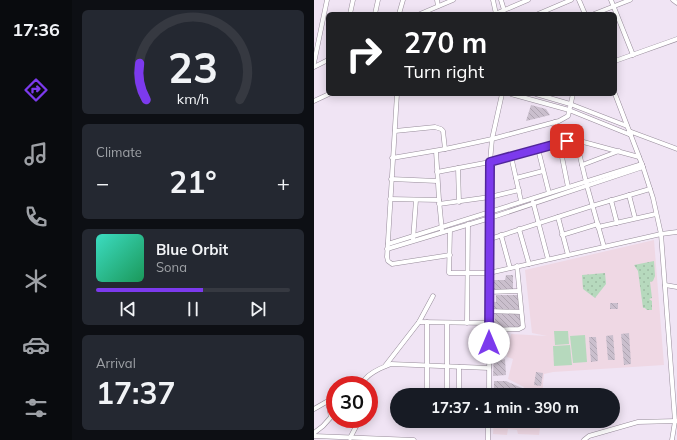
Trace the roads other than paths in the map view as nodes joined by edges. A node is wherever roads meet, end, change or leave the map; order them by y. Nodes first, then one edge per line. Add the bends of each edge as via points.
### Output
1 (327, 0) edge
2 (353, 0) edge
3 (378, 0) edge
4 (403, 0) edge
5 (437, 0) edge
6 (453, 0) edge
7 (493, 0) edge
8 (501, 0) edge
9 (528, 0) edge
10 (571, 0) edge
11 (579, 0) edge
12 (611, 0) edge
13 (630, 0) edge
14 (438, 6) junction
15 (614, 7) junction
16 (504, 10) junction
17 (350, 12) edge
18 (375, 12) edge
19 (400, 12) edge
20 (424, 12) edge
21 (496, 12) edge
22 (500, 12) edge
23 (543, 12) edge
24 (584, 12) edge
25 (600, 12) edge
26 (616, 12) edge
27 (617, 15) edge
28 (677, 39) edge
29 (316, 43) edge
30 (633, 55) junction
31 (617, 60) edge
32 (326, 61) edge
33 (314, 63) edge
34 (314, 66) edge
35 (326, 95) edge
36 (397, 96) edge
37 (502, 96) edge
38 (518, 96) edge
39 (543, 96) edge
40 (572, 96) edge
41 (616, 96) edge
42 (314, 101) edge
43 (570, 104) junction
44 (569, 110) junction
45 (555, 122) junction
46 (395, 131) junction
47 (629, 131) junction
48 (492, 139) junction
49 (576, 140) junction
50 (559, 143) junction
51 (445, 149) junction
52 (538, 149) junction
53 (677, 149) edge
54 (436, 151) junction
55 (619, 151) junction
56 (511, 156) junction
57 (639, 157) junction
58 (392, 158) junction
59 (490, 162) junction
60 (582, 165) junction
61 (642, 165) junction
62 (458, 168) junction
63 (543, 171) junction
64 (437, 172) junction
65 (516, 178) junction
66 (391, 179) junction
67 (437, 181) junction
68 (586, 184) junction
69 (568, 187) junction
70 (650, 189) junction
71 (519, 190) junction
72 (549, 193) junction
73 (629, 195) junction
74 (490, 197) junction
75 (532, 198) junction
76 (390, 199) junction
77 (416, 200) junction
78 (611, 200) junction
79 (521, 201) junction
80 (439, 202) junction
81 (459, 202) junction
82 (534, 203) junction
83 (592, 206) junction
84 (490, 212) junction
85 (656, 214) junction
86 (558, 217) junction
87 (490, 218) junction
88 (636, 218) junction
89 (539, 223) junction
90 (617, 223) junction
91 (468, 224) junction
92 (598, 226) junction
93 (519, 229) junction
94 (442, 230) junction
95 (450, 230) junction
96 (677, 232) edge
97 (661, 234) junction
98 (501, 235) junction
99 (562, 235) junction
100 (413, 239) junction
101 (490, 239) junction
102 (387, 247) junction
103 (604, 247) junction
104 (450, 255) junction
105 (568, 255) junction
106 (548, 259) junction
107 (529, 264) junction
108 (517, 266) junction
109 (510, 268) junction
110 (468, 273) junction
111 (489, 273) junction
112 (665, 285) junction
113 (677, 288) edge
114 (519, 291) junction
115 (489, 292) junction
116 (433, 296) dead end
117 (489, 311) junction
118 (521, 312) junction
119 (419, 322) junction
120 (427, 322) junction
121 (447, 323) junction
122 (467, 323) junction
123 (489, 324) junction
124 (489, 330) junction
125 (427, 365) junction
126 (446, 366) junction
127 (384, 367) junction
128 (459, 367) junction
129 (489, 368) junction
130 (372, 376) edge
131 (427, 388) edge
132 (447, 388) edge
133 (459, 388) edge
134 (488, 388) edge
135 (326, 403) edge
136 (314, 409) edge
137 (676, 421) edge
138 (326, 423) edge
139 (355, 428) edge
140 (488, 428) edge
141 (314, 433) edge
142 (314, 436) edge
143 (350, 438) junction
144 (414, 440) edge
145 (488, 440) edge
146 (584, 440) edge
147 (672, 440) edge

1 - 29 street
2 - 17 street
3 - 18 street
4 - 19 street
5 - 14 street
6 - 14 street
7 - 21 street
8 - 16 street
9 - 16 street
10 - 23 street
11 - 24 street
12 - 15 street
13 - 15 street
14 - 20 street
15 - 25 street
15 - 26 street
16 - 22 street
27 - 30 street
28 - 30 street
29 - 33 street
30 - 31 street
32 - 34 street
35 - 42 street
36 - 46 street
37 - 48 street
38 - 44 street
39 - 43 street
40 - 43 street
41 - 47 street
43 - 44 street
43 - 47 street
44 - 45 street via 566,118
44 - 47 street
45 - 48 street
45 - 50 street
46 - 51 street via 435,127 441,129
46 - 58 street
47 - 53 street
47 - 57 street
48 - 51 street
48 - 59 street
49 - 50 street
49 - 55 street
49 - 60 street
50 - 52 street
50 - 69 street
51 - 54 street
52 - 56 street
52 - 63 street
54 - 58 street
54 - 64 street
55 - 57 street
55 - 60 street
56 - 59 street
56 - 65 street
57 - 61 street
58 - 66 street
59 - 62 street
59 - 74 street
60 - 68 street
61 - 68 street
61 - 70 street
62 - 64 street
62 - 81 street
63 - 65 street
63 - 72 street
64 - 67 street
65 - 71 street
66 - 67 street
66 - 76 street
67 - 80 street
68 - 69 street
68 - 82 street
68 - 83 street
69 - 72 street
70 - 73 street
70 - 85 street
71 - 74 street
71 - 79 street
72 - 75 street
73 - 78 street
73 - 88 street
74 - 81 street
74 - 84 street
75 - 79 street
75 - 82 street
76 - 77 street
76 - 102 street
77 - 80 street
77 - 100 street
78 - 83 street
78 - 90 street
79 - 84 street
80 - 81 street
80 - 94 street
82 - 87 street
82 - 89 street
83 - 86 street
83 - 92 street
84 - 87 street
84 - 94 street
85 - 88 street
85 - 97 street
86 - 89 street
86 - 99 street
87 - 91 street
87 - 101 street
88 - 90 street
89 - 93 street
89 - 106 street
90 - 92 street
91 - 95 street
91 - 110 street
92 - 99 street
92 - 103 street
93 - 98 street
93 - 107 street
94 - 95 street
94 - 100 street
95 - 104 street
96 - 97 street
97 - 103 street
97 - 112 street
98 - 101 street
98 - 109 street
99 - 105 street
100 - 102 street
101 - 111 street
102 - 104 street via 387,258 392,264
103 - 105 street
104 - 110 street via 449,273
105 - 106 street
106 - 107 street
107 - 108 street
108 - 109 street
108 - 114 street
109 - 111 street
110 - 111 street
110 - 122 street
111 - 115 street
112 - 113 street
112 - 137 street
114 - 115 street
114 - 118 street
115 - 117 street
116 - 119 street
117 - 118 street
117 - 123 street
118 - 124 street via 522,328
119 - 120 street
119 - 127 street
120 - 121 street
120 - 125 street
121 - 122 street
121 - 126 street
122 - 123 street
123 - 124 street
124 - 129 street
125 - 126 street
125 - 127 street via 391,364
125 - 131 street
126 - 128 street
126 - 132 street
127 - 130 street
128 - 129 street
128 - 133 street
129 - 134 street
135 - 136 street
137 - 146 street via 632,424 589,436
137 - 147 street
138 - 141 street
139 - 143 street
140 - 145 street
142 - 143 street
143 - 144 street

